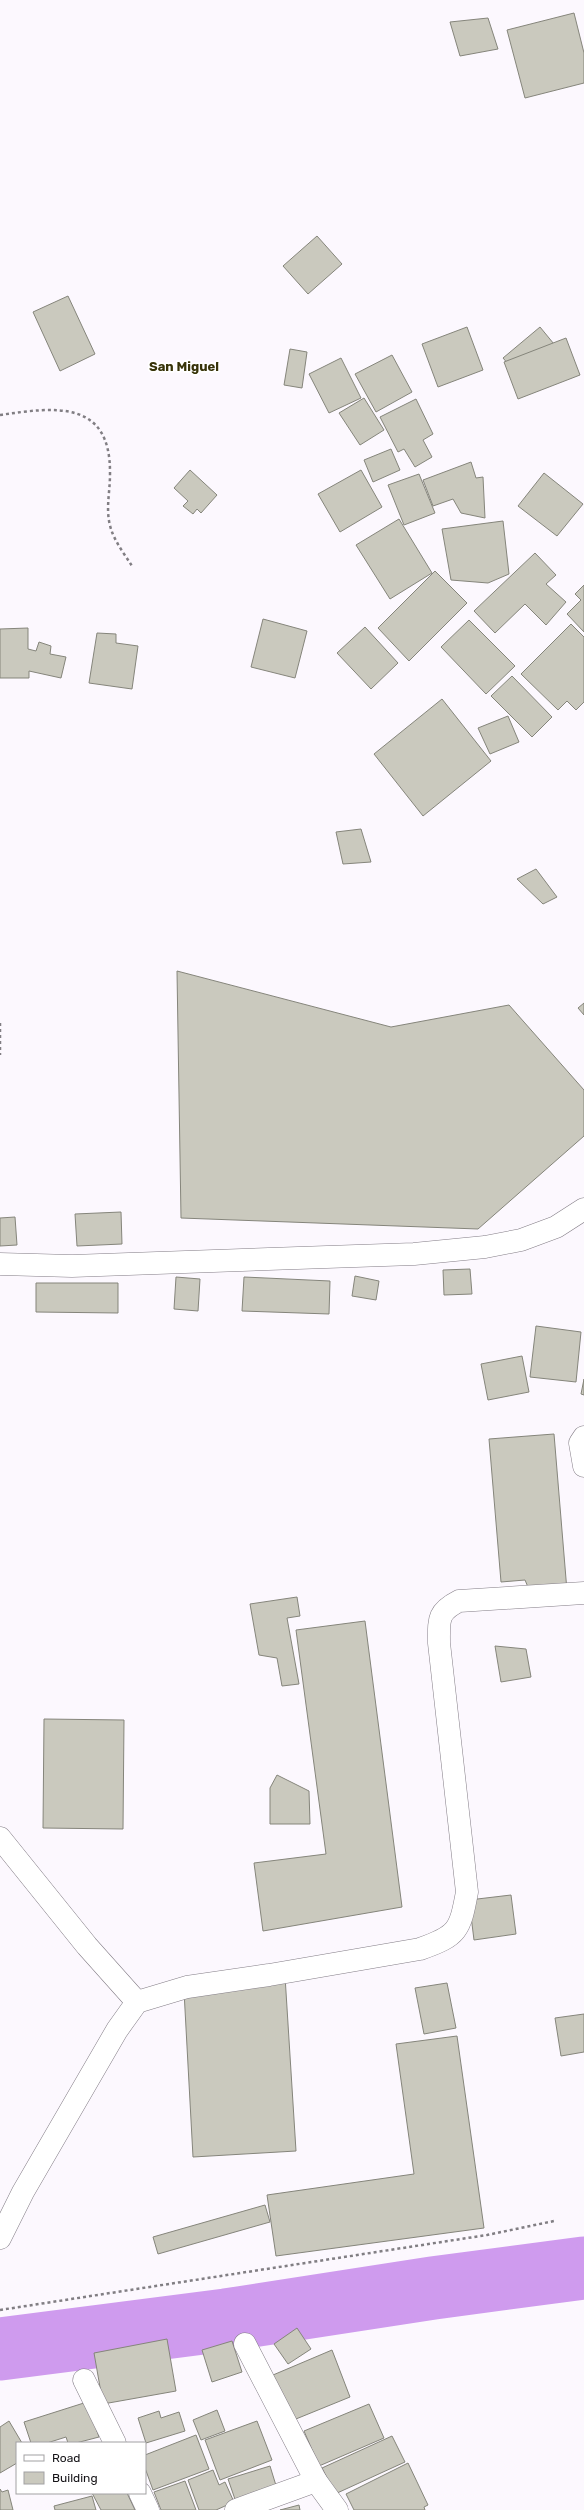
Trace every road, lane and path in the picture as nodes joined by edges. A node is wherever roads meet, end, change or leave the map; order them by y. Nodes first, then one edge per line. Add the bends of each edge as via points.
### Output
1 (0, 416) edge
2 (132, 566) dead end
3 (0, 1023) edge
4 (0, 1054) edge
5 (584, 1209) edge
6 (0, 1264) edge
7 (584, 1437) edge
8 (584, 1466) edge
9 (584, 1593) edge
10 (0, 1838) edge
11 (137, 2002) junction
12 (554, 2221) dead end
13 (0, 2238) edge
14 (0, 2310) edge
15 (245, 2344) dead end
16 (84, 2380) dead end
17 (115, 2442) edge
18 (316, 2481) junction
19 (140, 2494) edge
20 (148, 2510) edge
21 (236, 2510) edge
22 (337, 2510) edge

1 - 2 path via 58,409 84,417 100,430 109,451 107,505 111,530
3 - 4 path
5 - 6 street via 556,1227 521,1240 485,1247 414,1254 72,1266
7 - 8 street via 580,1443
9 - 11 street via 459,1601 446,1608 439,1618 439,1643 467,1892 463,1916 456,1931 443,1941 420,1949 187,1987
10 - 11 street via 87,1946
11 - 13 street via 117,2030 23,2192
12 - 14 path via 487,2235
15 - 18 street
16 - 17 street
18 - 21 street
18 - 22 street
19 - 20 street

